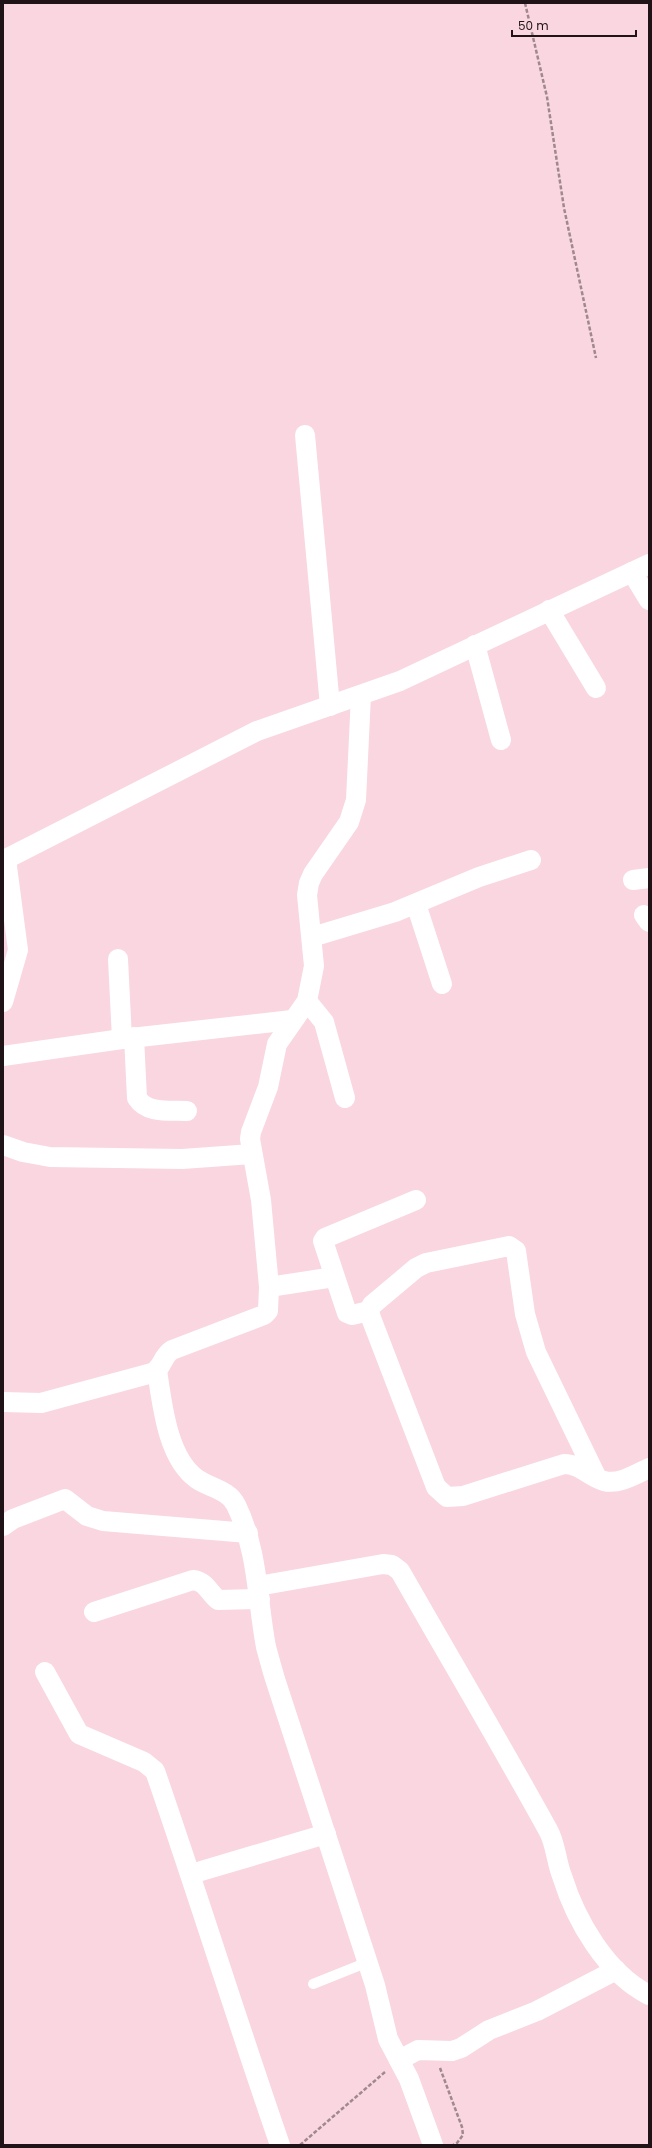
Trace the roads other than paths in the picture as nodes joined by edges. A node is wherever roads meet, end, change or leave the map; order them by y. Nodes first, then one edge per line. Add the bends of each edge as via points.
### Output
1 (305, 435) dead end
2 (641, 568) edge
3 (649, 600) edge
4 (550, 610) junction
5 (475, 645) junction
6 (596, 688) dead end
7 (361, 694) junction
8 (330, 706) junction
9 (501, 740) dead end
10 (5, 859) edge
11 (531, 860) dead end
12 (416, 904) junction
13 (312, 937) junction
14 (118, 959) dead end
15 (442, 984) dead end
16 (307, 1001) junction
17 (3, 1002) edge
18 (292, 1020) junction
19 (128, 1038) junction
20 (3, 1056) edge
21 (345, 1098) dead end
22 (187, 1111) dead end
23 (3, 1145) edge
24 (252, 1154) junction
25 (416, 1200) dead end
26 (334, 1277) junction
27 (269, 1287) junction
28 (370, 1311) junction
29 (158, 1370) junction
30 (3, 1402) edge
31 (649, 1468) edge
32 (596, 1478) junction
33 (3, 1526) edge
34 (248, 1533) junction
35 (259, 1592) junction
36 (94, 1612) dead end
37 (45, 1672) dead end
38 (326, 1834) junction
39 (191, 1874) junction
40 (368, 1962) junction
41 (616, 1970) junction
42 (313, 1984) dead end
43 (649, 1995) edge
44 (399, 2060) junction
45 (280, 2145) edge
46 (433, 2145) edge

1 - 8 street
2 - 3 street
2 - 4 street
4 - 5 street
4 - 6 street
5 - 7 street via 400,681
5 - 9 street
7 - 8 street
7 - 13 street via 356,800 349,822 309,883 307,895
8 - 10 street via 257,732
10 - 17 street via 18,950
11 - 12 street via 479,877
12 - 13 street
12 - 15 street
13 - 16 street via 314,966
14 - 19 street
16 - 18 street
16 - 21 street via 324,1022
18 - 19 street
18 - 24 street via 283,1032 273,1054 268,1087 251,1132
19 - 20 street
19 - 22 street via 137,1098 141,1106 148,1109
23 - 24 street via 50,1157 182,1159
24 - 27 street via 261,1200
25 - 26 street via 325,1238 323,1244
26 - 27 street
26 - 28 street via 349,1315
27 - 29 street via 268,1311 264,1315 172,1350 164,1357
28 - 32 street via 436,1487 441,1494 447,1498 463,1496 564,1464 573,1464
28 - 32 street via 372,1305 421,1265 509,1246 513,1248 516,1251 530,1334 536,1352
29 - 30 street via 41,1403
29 - 34 street via 169,1437 187,1470 232,1498
31 - 32 street via 613,1482 604,1482
33 - 34 street via 65,1499 87,1516 103,1521
34 - 35 street
35 - 36 street via 218,1600 206,1585 193,1580
35 - 38 street via 266,1647 275,1680
35 - 41 street via 383,1564 392,1565 400,1570 551,1836 567,1894 579,1918
37 - 39 street via 79,1734 144,1762 155,1771
38 - 39 street
38 - 40 street
39 - 45 street
40 - 42 lane
40 - 44 street via 385,2028
41 - 43 street via 633,1986
41 - 44 street via 537,2011 489,2030 461,2048 434,2052 418,2050
44 - 46 street via 409,2079

